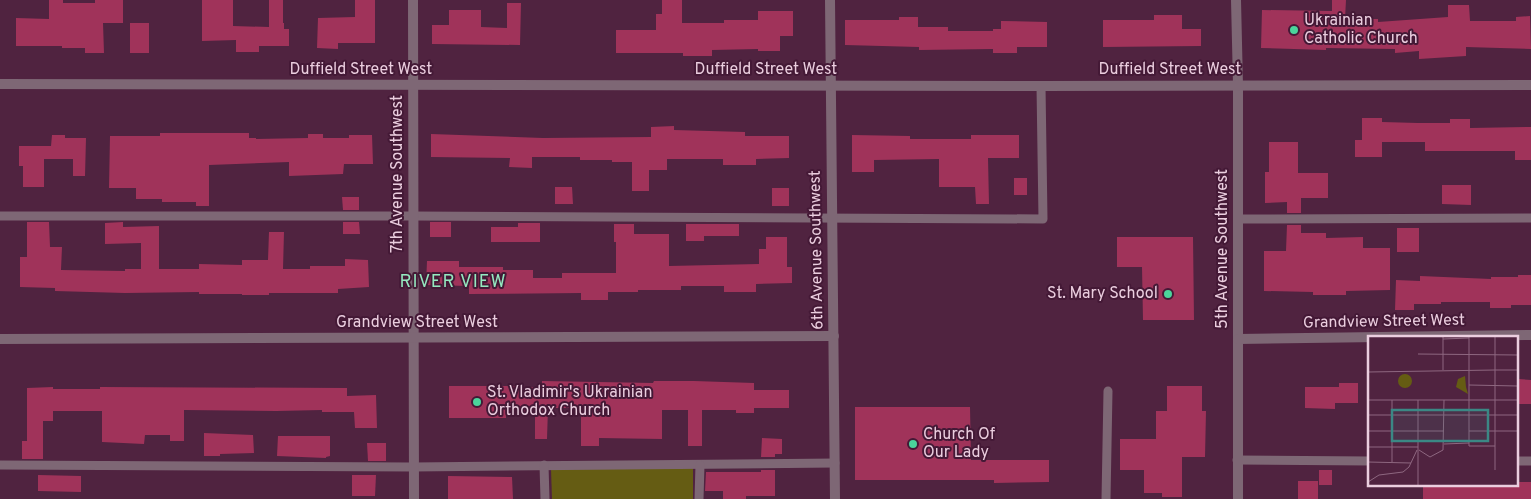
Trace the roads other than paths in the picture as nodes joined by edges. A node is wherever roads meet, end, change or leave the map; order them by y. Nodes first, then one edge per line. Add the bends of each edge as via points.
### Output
1 (413, 0) edge
2 (830, 0) edge
3 (1236, 0) edge
4 (0, 84) edge
5 (413, 85) junction
6 (1238, 85) junction
7 (1531, 85) edge
8 (830, 86) junction
9 (1041, 86) junction
10 (0, 216) edge
11 (413, 216) junction
12 (832, 218) junction
13 (1531, 218) edge
14 (1239, 220) junction
15 (1531, 335) edge
16 (834, 336) junction
17 (1458, 336) edge
18 (1368, 337) edge
19 (412, 338) junction
20 (0, 339) edge
21 (1238, 339) junction
22 (1108, 391) dead end
23 (1237, 460) junction
24 (1368, 461) edge
25 (1518, 461) edge
26 (1531, 461) edge
27 (835, 463) junction
28 (0, 465) edge
29 (544, 465) junction
30 (700, 465) junction
31 (413, 467) junction
32 (414, 499) edge
33 (545, 499) edge
34 (699, 499) edge
35 (834, 499) edge
36 (1106, 499) edge
37 (1238, 499) edge

1 - 5 street, 7th Avenue Southwest
2 - 8 street, 6th Avenue Southwest
3 - 6 street, 5th Avenue Southwest
4 - 5 street, Duffield Street West
5 - 8 street, Duffield Street West
5 - 11 street, 7th Avenue Southwest
6 - 7 street, Duffield Street West
6 - 9 street, Duffield Street West
6 - 14 street, 5th Avenue Southwest
8 - 9 street, Duffield Street West
8 - 12 street, 6th Avenue Southwest
9 - 12 lane via 1043,219
10 - 11 lane
11 - 12 lane
11 - 19 street, 7th Avenue Southwest
12 - 16 street, 6th Avenue Southwest
13 - 14 lane
14 - 21 street, 5th Avenue Southwest
15 - 17 street, Grandview Street West
16 - 19 street, Grandview Street West
16 - 27 street, 6th Avenue Southwest
18 - 21 street, Grandview Street West
19 - 20 street, Grandview Street West
19 - 31 street, 7th Avenue Southwest
21 - 23 street, 5th Avenue Southwest
22 - 36 lane
23 - 24 lane
23 - 37 street, 5th Avenue Southwest
25 - 26 lane
27 - 30 lane
27 - 35 street, 6th Avenue Southwest
28 - 31 lane
29 - 30 lane
29 - 31 lane
29 - 33 lane
30 - 34 lane
31 - 32 street, 7th Avenue Southwest

